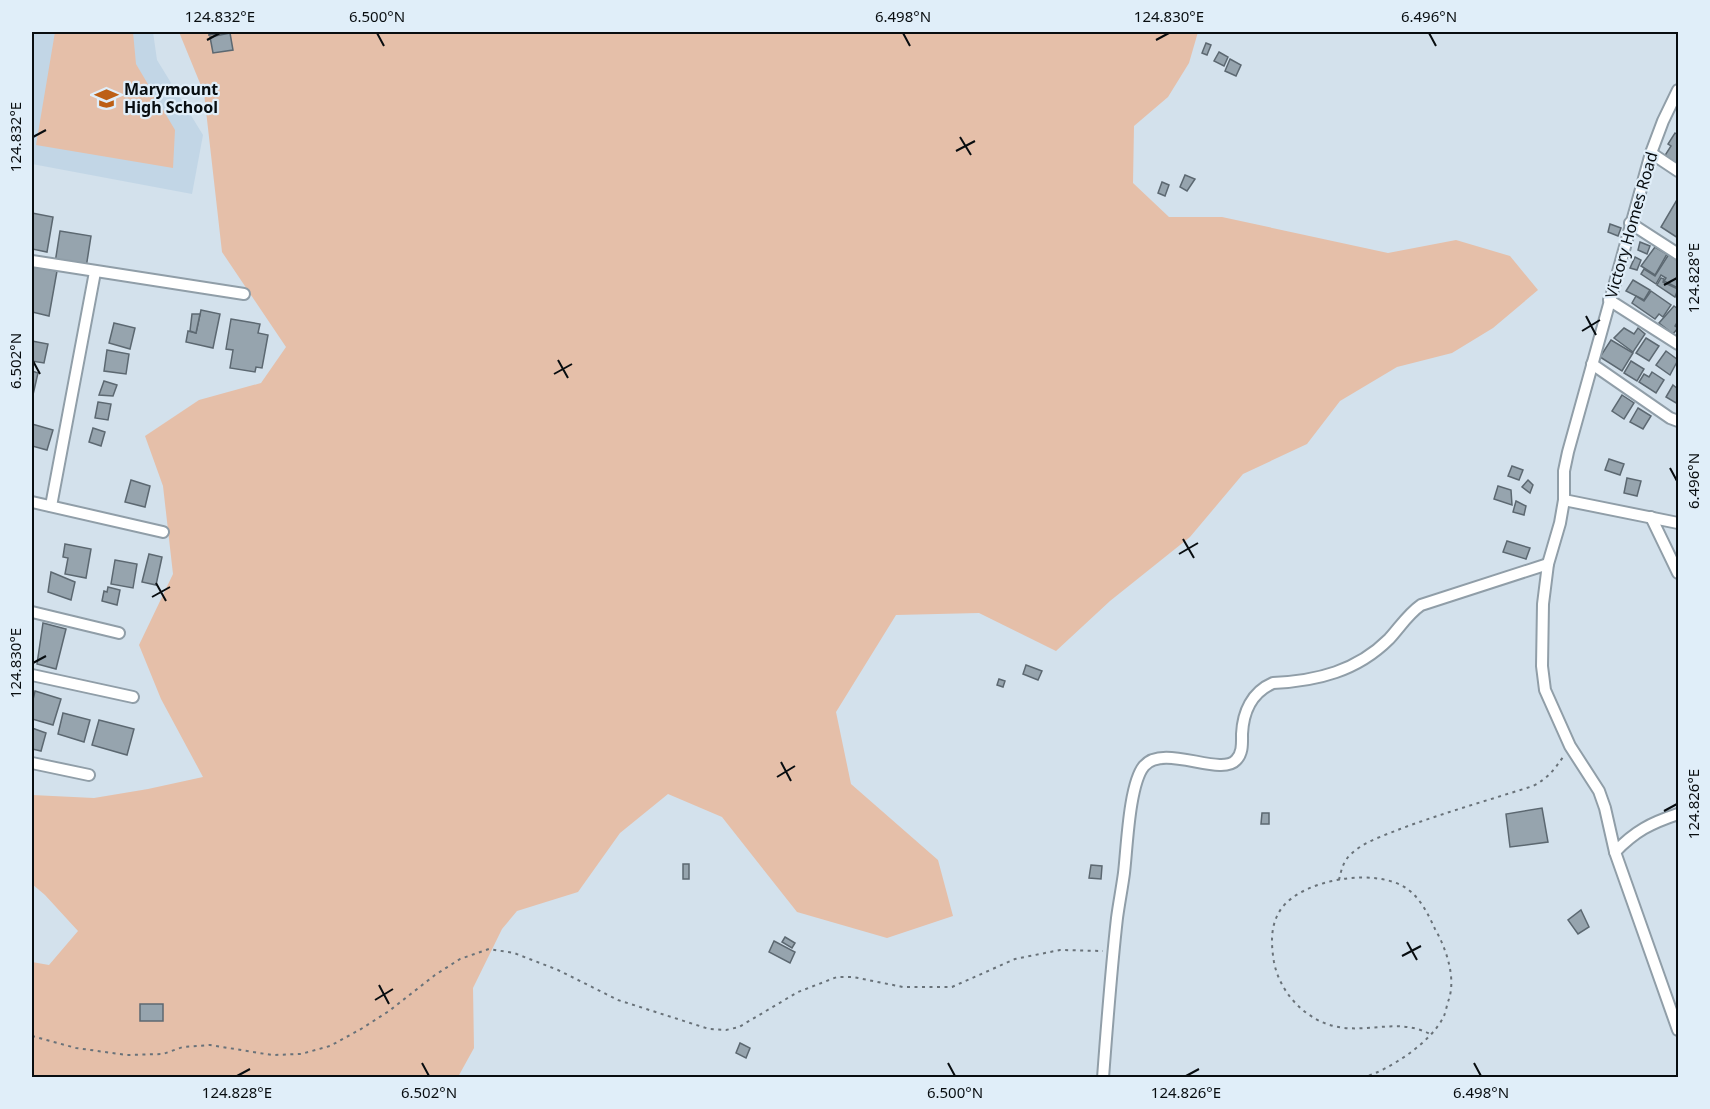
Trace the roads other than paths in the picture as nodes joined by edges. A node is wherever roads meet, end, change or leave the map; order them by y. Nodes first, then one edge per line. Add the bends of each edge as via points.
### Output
1 (1678, 93) edge
2 (1651, 153) junction
3 (1678, 171) edge
4 (1630, 223) junction
5 (1678, 254) edge
6 (32, 261) edge
7 (95, 272) junction
8 (244, 294) dead end
9 (1609, 300) junction
10 (1678, 344) edge
11 (1592, 364) junction
12 (1678, 421) edge
13 (1564, 500) junction
14 (32, 502) edge
15 (51, 506) junction
16 (1651, 517) junction
17 (1678, 522) edge
18 (163, 532) dead end
19 (1548, 564) junction
20 (1678, 573) edge
21 (32, 612) edge
22 (119, 633) dead end
23 (32, 675) edge
24 (133, 698) dead end
25 (32, 763) edge
26 (89, 775) dead end
27 (1678, 814) edge
28 (1615, 852) junction
29 (1678, 1030) edge
30 (1103, 1077) edge

1 - 2 street, Victory Homes Road
2 - 3 street
2 - 4 street, Victory Homes Road
4 - 5 street
4 - 9 street, Victory Homes Road
6 - 7 street
7 - 8 street
7 - 15 street
9 - 10 street
9 - 11 street, Victory Homes Road
11 - 12 street
11 - 13 street, Victory Homes Road via 1564,471
13 - 16 street
13 - 19 street, Victory Homes Road
14 - 15 street
15 - 18 street
16 - 17 street
16 - 20 street
19 - 28 street, Victory Homes Road via 1541,638 1545,690 1570,746 1599,791
19 - 30 street via 1421,605 1375,652 1339,672 1266,686 1246,713 1241,752 1229,765 1182,758 1145,765 1134,795 1117,917
21 - 22 street
23 - 24 street
25 - 26 street
27 - 28 street via 1643,828
28 - 29 street, Victory Homes Road

